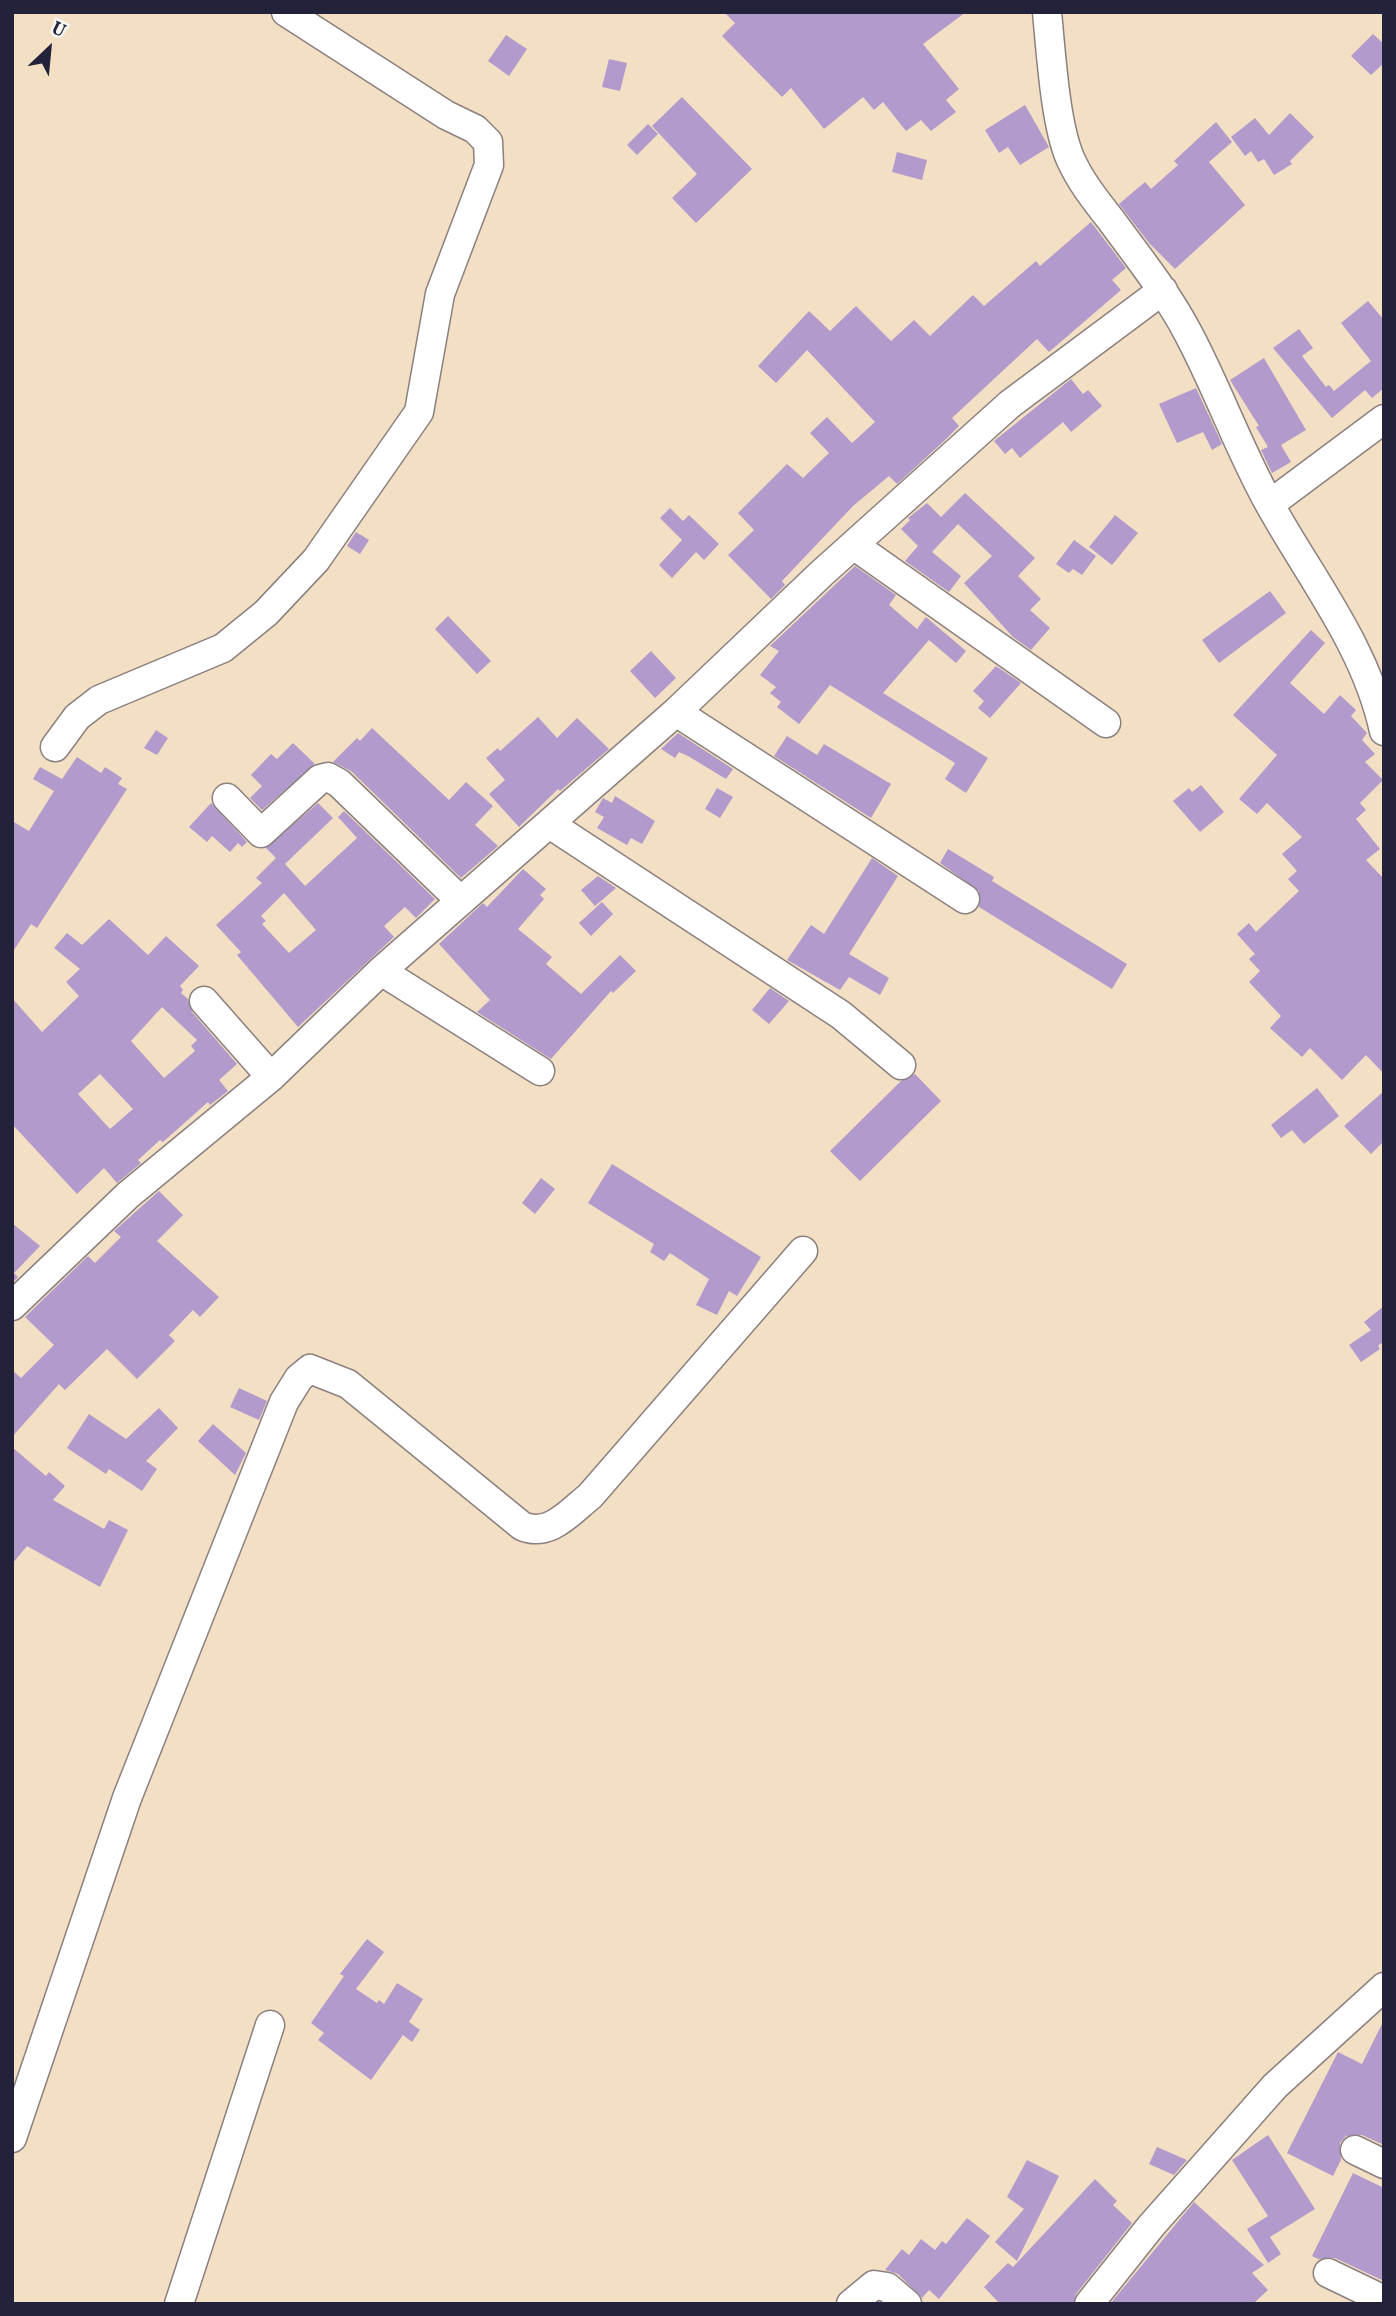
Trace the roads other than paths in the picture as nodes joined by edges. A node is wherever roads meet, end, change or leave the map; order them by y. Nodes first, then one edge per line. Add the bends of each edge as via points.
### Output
1 (286, 12) edge
2 (1047, 12) edge
3 (1163, 290) junction
4 (1384, 419) edge
5 (1269, 504) junction
6 (855, 546) junction
7 (676, 712) junction
8 (1106, 723) dead end
9 (1384, 731) edge
10 (55, 747) dead end
11 (227, 798) dead end
12 (551, 825) junction
13 (965, 899) dead end
14 (461, 901) junction
15 (382, 971) junction
16 (204, 1001) dead end
17 (901, 1065) dead end
18 (540, 1071) dead end
19 (271, 1077) junction
20 (803, 1251) dead end
21 (12, 1306) edge
22 (1384, 1987) edge
23 (271, 2025) dead end
24 (12, 2138) edge
25 (1354, 2150) dead end
26 (1384, 2164) edge
27 (1328, 2273) dead end
28 (1384, 2301) edge
29 (179, 2304) edge
30 (851, 2304) edge
31 (907, 2304) edge
32 (1089, 2304) edge

1 - 10 street via 475,129 488,142 489,165 440,294 419,411 316,560 266,613 223,648 99,700 77,717
2 - 3 street via 1069,157 1088,190
3 - 5 street via 1189,334
3 - 6 street via 1010,404
4 - 5 street
5 - 9 street via 1364,668
6 - 7 street
6 - 8 street
7 - 12 street
7 - 13 street
11 - 14 street via 261,832 320,779 328,777
12 - 14 street
12 - 17 street via 841,1015
14 - 15 street
15 - 18 street
15 - 19 street
16 - 19 street
19 - 21 street via 136,1188
20 - 24 street via 590,1496 555,1525 534,1531 522,1526 348,1384 310,1369 299,1378 284,1402 127,1798
22 - 32 street via 1275,2086
23 - 29 street
25 - 26 street
27 - 28 street
30 - 31 street via 874,2286 887,2287

